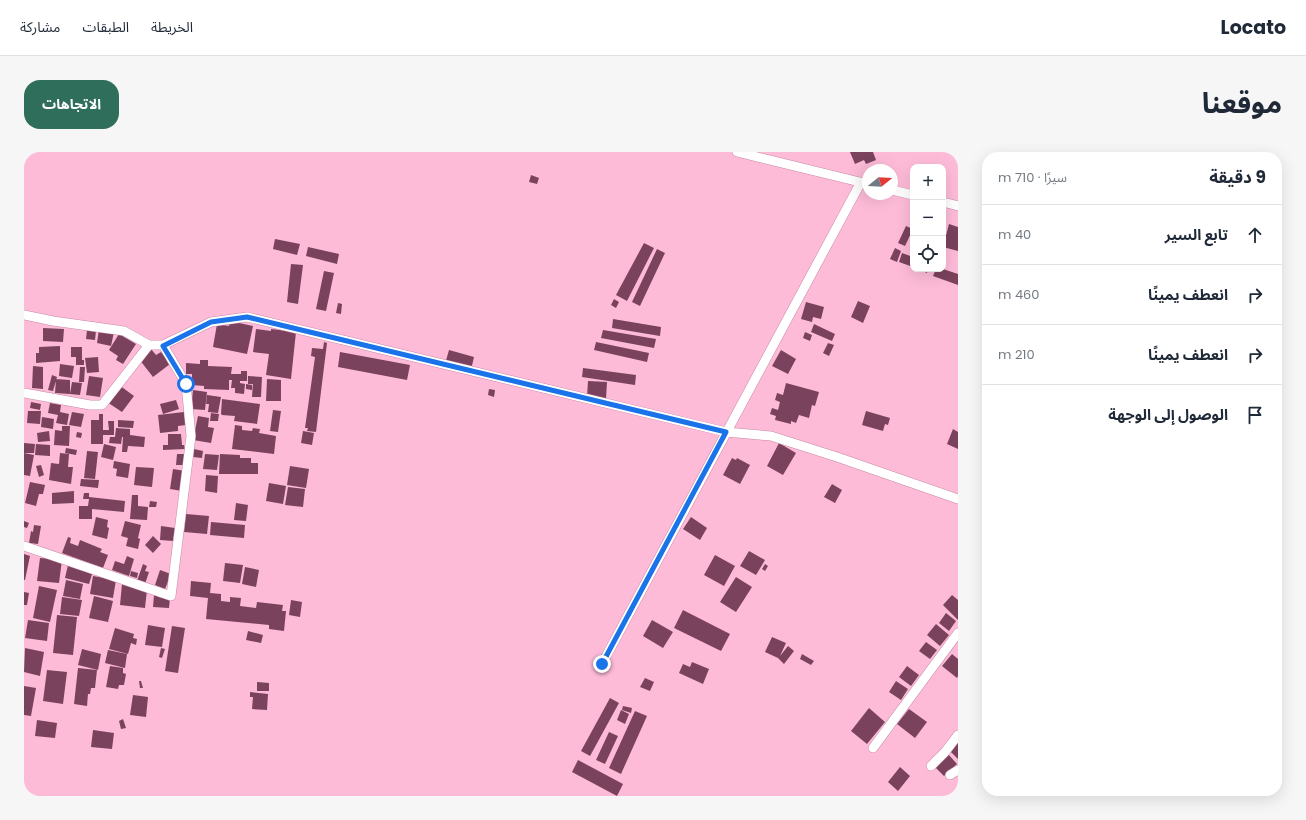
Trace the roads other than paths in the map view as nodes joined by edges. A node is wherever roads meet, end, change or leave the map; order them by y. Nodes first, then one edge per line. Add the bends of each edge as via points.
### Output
1 (737, 152) edge
2 (862, 183) edge
3 (862, 187) edge
4 (898, 191) edge
5 (910, 194) edge
6 (946, 203) edge
7 (958, 206) edge
8 (24, 315) edge
9 (149, 345) junction
10 (163, 346) junction
11 (24, 393) edge
12 (726, 432) junction
13 (958, 499) edge
14 (24, 546) edge
15 (958, 634) edge
16 (602, 664) dead end
17 (958, 735) edge
18 (873, 748) dead end
19 (930, 766) dead end
20 (958, 770) edge
21 (950, 775) dead end

1 - 2 street
3 - 12 street
4 - 5 street
6 - 7 street
8 - 9 street via 124,331
9 - 10 street
9 - 11 street via 102,405
10 - 12 street via 211,322 247,317
10 - 14 street via 186,384 191,436 171,596
12 - 13 street via 771,436
12 - 16 street
15 - 18 street
17 - 19 street
20 - 21 street

